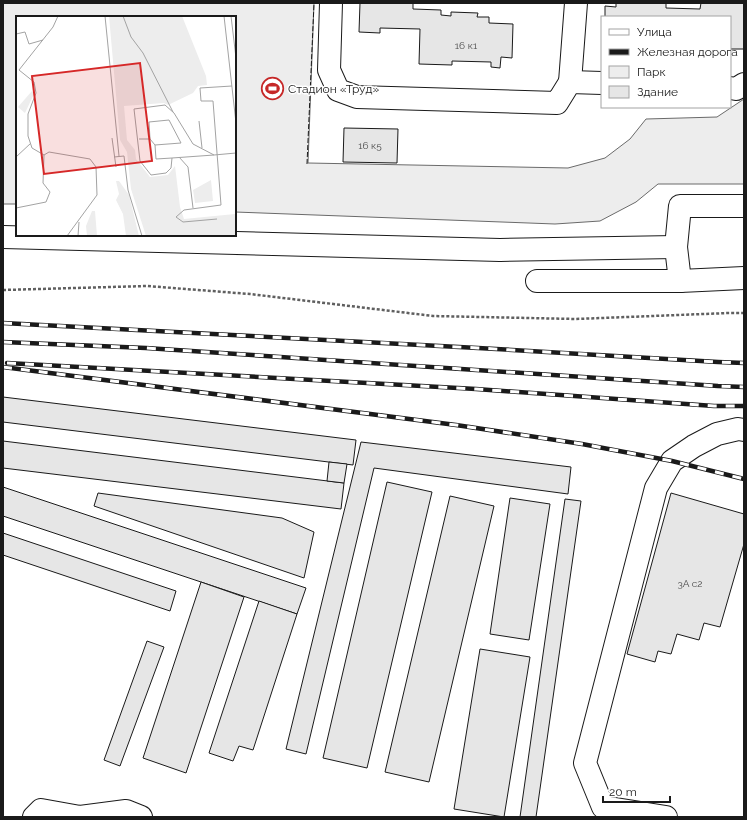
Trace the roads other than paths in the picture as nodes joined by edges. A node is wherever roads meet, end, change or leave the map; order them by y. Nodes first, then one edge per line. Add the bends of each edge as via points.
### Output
1 (332, 3) edge
2 (576, 3) edge
3 (570, 82) junction
4 (601, 83) edge
5 (744, 84) edge
6 (731, 88) edge
7 (744, 206) edge
8 (3, 237) edge
9 (676, 247) junction
10 (744, 278) edge
11 (537, 281) dead end
12 (680, 281) junction
13 (744, 430) edge
14 (599, 812) edge
15 (34, 817) edge
16 (141, 817) edge
17 (666, 817) edge

1 - 3 lane via 329,70 338,90 357,97 557,103
2 - 3 lane
3 - 4 lane
5 - 6 lane
7 - 9 lane via 680,206
8 - 9 lane via 500,250
9 - 12 lane
10 - 12 lane
11 - 12 lane
13 - 14 lane via 717,434 694,446 672,461 656,488 585,763
14 - 17 lane
15 - 16 lane via 41,810 80,817 126,811

